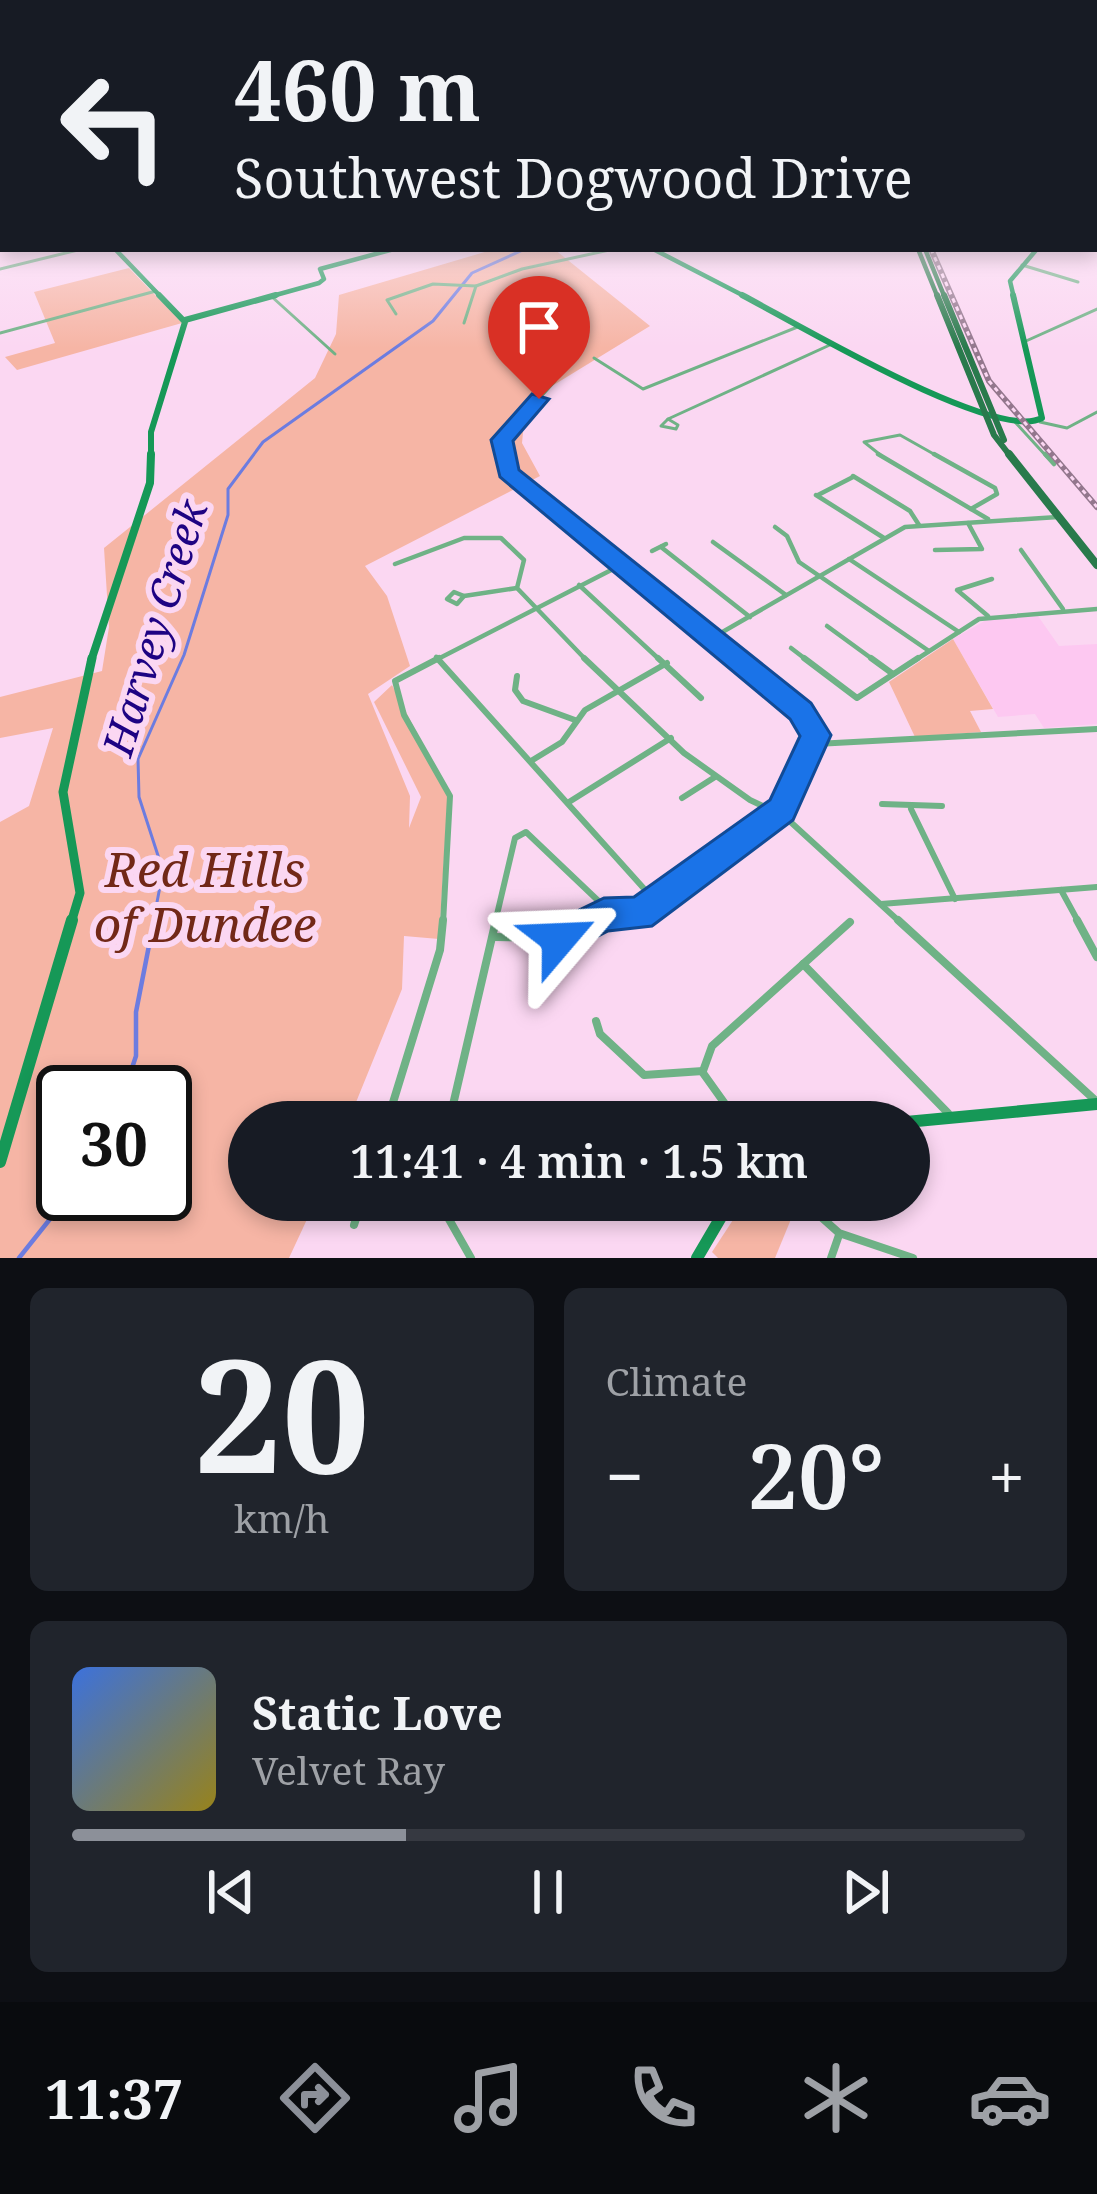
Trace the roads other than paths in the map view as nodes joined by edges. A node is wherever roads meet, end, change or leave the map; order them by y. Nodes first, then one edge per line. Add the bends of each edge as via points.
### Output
1 (69, 252) edge
2 (118, 252) edge
3 (383, 252) edge
4 (603, 252) edge
5 (659, 252) edge
6 (922, 252) edge
7 (1034, 252) edge
8 (1022, 265) junction
9 (0, 268) edge
10 (1078, 282) dead end
11 (476, 286) junction
12 (156, 291) junction
13 (271, 296) junction
14 (1097, 309) edge
15 (396, 314) dead end
16 (185, 320) junction
17 (464, 323) dead end
18 (800, 326) junction
19 (0, 333) edge
20 (1023, 342) junction
21 (832, 344) junction
22 (334, 354) dead end
23 (594, 358) dead end
24 (555, 381) dead end
25 (1097, 412) edge
26 (989, 418) junction
27 (668, 419) dead end
28 (1015, 422) junction
29 (1040, 422) junction
30 (1054, 464) dead end
31 (971, 509) junction
32 (1058, 517) junction
33 (991, 521) junction
34 (968, 522) junction
35 (919, 524) junction
36 (775, 526) dead end
37 (884, 538) junction
38 (713, 542) dead end
39 (935, 550) dead end
40 (1021, 550) dead end
41 (652, 551) dead end
42 (849, 559) junction
43 (395, 564) dead end
44 (621, 565) junction
45 (1097, 565) edge
46 (820, 576) junction
47 (992, 579) dead end
48 (579, 585) junction
49 (517, 588) junction
50 (464, 596) dead end
51 (786, 596) junction
52 (534, 608) junction
53 (1097, 608) edge
54 (1064, 610) junction
55 (988, 616) junction
56 (750, 617) junction
57 (827, 626) dead end
58 (959, 632) junction
59 (712, 638) junction
60 (791, 648) dead end
61 (928, 651) junction
62 (436, 658) junction
63 (667, 663) junction
64 (892, 674) junction
65 (517, 676) dead end
66 (620, 689) junction
67 (701, 698) dead end
68 (575, 720) junction
69 (1097, 729) edge
70 (671, 738) junction
71 (813, 744) junction
72 (531, 761) junction
73 (715, 777) junction
74 (682, 798) dead end
75 (567, 803) junction
76 (882, 804) dead end
77 (942, 806) dead end
78 (911, 809) junction
79 (777, 814) junction
80 (1097, 887) edge
81 (1060, 890) junction
82 (956, 899) junction
83 (656, 902) junction
84 (880, 904) junction
85 (610, 913) junction
86 (850, 922) dead end
87 (494, 937) junction
88 (1097, 957) edge
89 (803, 964) junction
90 (596, 1022) dead end
91 (703, 1071) junction
92 (393, 1101) edge
93 (454, 1101) edge
94 (724, 1101) edge
95 (1097, 1103) edge
96 (952, 1117) junction
97 (930, 1119) edge
98 (0, 1162) edge
99 (355, 1221) edge
100 (449, 1221) edge
101 (719, 1221) edge
102 (826, 1221) edge
103 (354, 1225) dead end
104 (839, 1233) junction
105 (471, 1258) edge
106 (697, 1258) edge
107 (831, 1258) edge
108 (913, 1258) edge

1 - 9 street
2 - 12 street
3 - 13 street via 323,268 322,282
4 - 11 street
5 - 18 street
6 - 26 main road
7 - 8 street
8 - 10 street
8 - 20 street via 1010,284
11 - 15 street via 437,284 389,298
11 - 17 street
12 - 16 street
12 - 19 street
13 - 16 street
13 - 22 street
14 - 20 street
16 - 98 street via 152,432 150,483 69,745 63,792 80,893
18 - 21 street
18 - 23 street via 643,389
20 - 29 street
21 - 26 street
21 - 27 street
24 - 44 street via 505,436 505,465
25 - 29 street via 1067,428
26 - 28 street
26 - 32 main road
28 - 29 street
28 - 30 street
31 - 31 street via 865,446 895,434 995,488
31 - 33 street
32 - 33 street
32 - 45 main road
33 - 34 street
34 - 35 street
34 - 39 street via 983,548
35 - 37 street
35 - 37 street via 853,477 817,495
36 - 46 street via 799,562
37 - 42 street
38 - 51 street
40 - 54 street
41 - 56 street via 663,545
42 - 46 street
42 - 58 street
43 - 49 street via 445,542 494,538 523,554
44 - 48 street
44 - 59 street
46 - 51 street
46 - 61 street
47 - 55 street via 957,590
48 - 52 street
48 - 63 street
49 - 50 street
49 - 52 street
51 - 56 street
52 - 62 street
52 - 66 street
53 - 54 street
54 - 55 street
55 - 58 street
56 - 59 street
57 - 64 street
58 - 61 street
59 - 71 street via 813,725
60 - 64 street via 857,698
61 - 64 street
62 - 72 street
62 - 92 street via 394,686 453,801 440,950
63 - 66 street
63 - 67 street
65 - 68 street via 524,701
66 - 68 street
66 - 70 street
68 - 72 street via 562,742
69 - 71 street
70 - 73 street
70 - 75 street
71 - 79 street
72 - 75 street
73 - 74 street
73 - 79 street
75 - 83 street
76 - 78 street
77 - 78 street
78 - 82 street
79 - 83 street
79 - 84 street
80 - 81 street
81 - 82 street
81 - 88 street
82 - 84 street
83 - 85 street via 634,916
84 - 95 street
85 - 87 street via 567,938
85 - 87 street via 542,843 520,833
86 - 89 street
87 - 93 street
89 - 91 street via 712,1046
89 - 96 street
90 - 91 street via 644,1075
91 - 94 street
95 - 96 street
96 - 97 street
99 - 103 street
100 - 105 street
101 - 106 street
102 - 104 street
104 - 107 street
104 - 108 street

